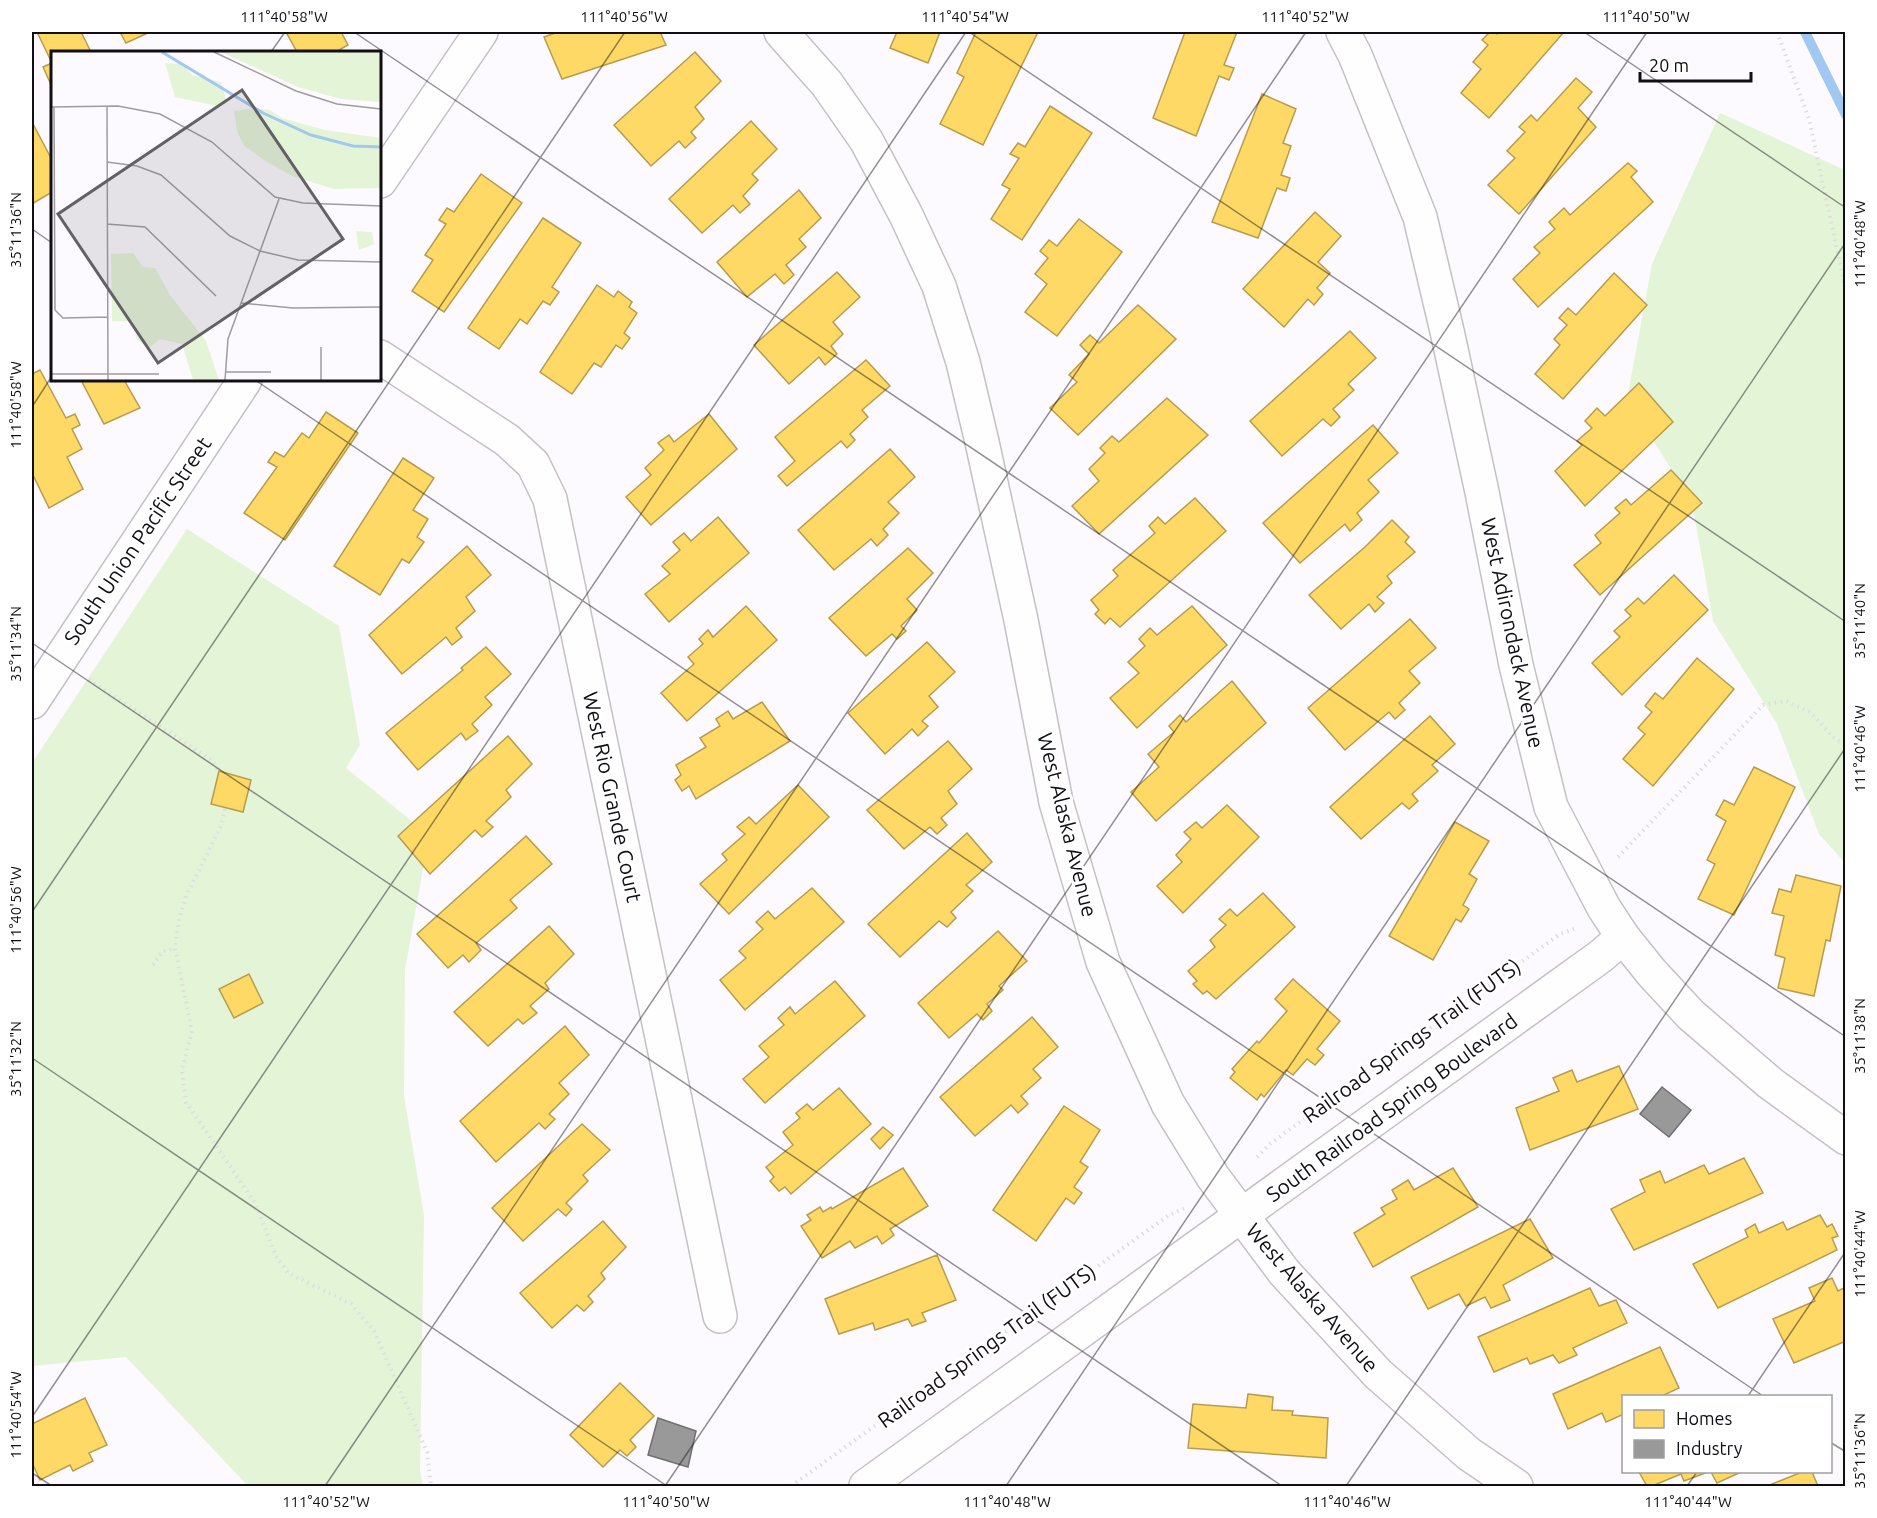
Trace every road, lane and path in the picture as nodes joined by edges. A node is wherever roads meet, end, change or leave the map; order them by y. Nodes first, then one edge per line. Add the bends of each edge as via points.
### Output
1 (481, 32) edge
2 (782, 32) edge
3 (1343, 32) edge
4 (1777, 32) edge
5 (381, 180) edge
6 (1845, 292) edge
7 (381, 358) edge
8 (244, 381) edge
9 (84, 677) dead end
10 (32, 702) edge
11 (1845, 745) edge
12 (218, 770) dead end
13 (225, 808) dead end
14 (1615, 861) dead end
15 (1577, 927) dead end
16 (1623, 937) junction
17 (175, 949) junction
18 (153, 965) dead end
19 (1845, 1137) edge
20 (1252, 1162) dead end
21 (1185, 1208) dead end
22 (1241, 1217) junction
23 (720, 1317) dead end
24 (431, 1486) edge
25 (791, 1486) edge
26 (866, 1486) edge
27 (1516, 1486) edge

1 - 5 street
2 - 22 street, West Alaska Avenue via 827,84 866,140 939,286 979,430 1056,802 1103,962 1168,1104
3 - 16 street, West Adirondack Avenue via 1420,217 1516,665 1551,807
4 - 6 path via 1809,119
7 - 23 street, West Rio Grande Court via 507,440 533,464 550,500
8 - 10 street, South Union Pacific Street
9 - 12 path via 213,761
11 - 14 path via 1810,712 1786,701 1763,705
13 - 17 path via 221,826 186,896
15 - 20 path, Railroad Springs Trail (FUTS) via 1560,934 1271,1143
16 - 19 street, West Adirondack Avenue via 1691,1016 1770,1083
16 - 22 street, South Railroad Spring Boulevard
17 - 18 path via 163,951
17 - 24 path via 192,1031 182,1069 186,1102 255,1203 276,1256 288,1273 351,1304 374,1331 427,1452
21 - 25 path, Railroad Springs Trail (FUTS) via 1169,1215
22 - 26 street, South Railroad Spring Boulevard
22 - 27 street, West Alaska Avenue via 1284,1272 1378,1374 1469,1454

